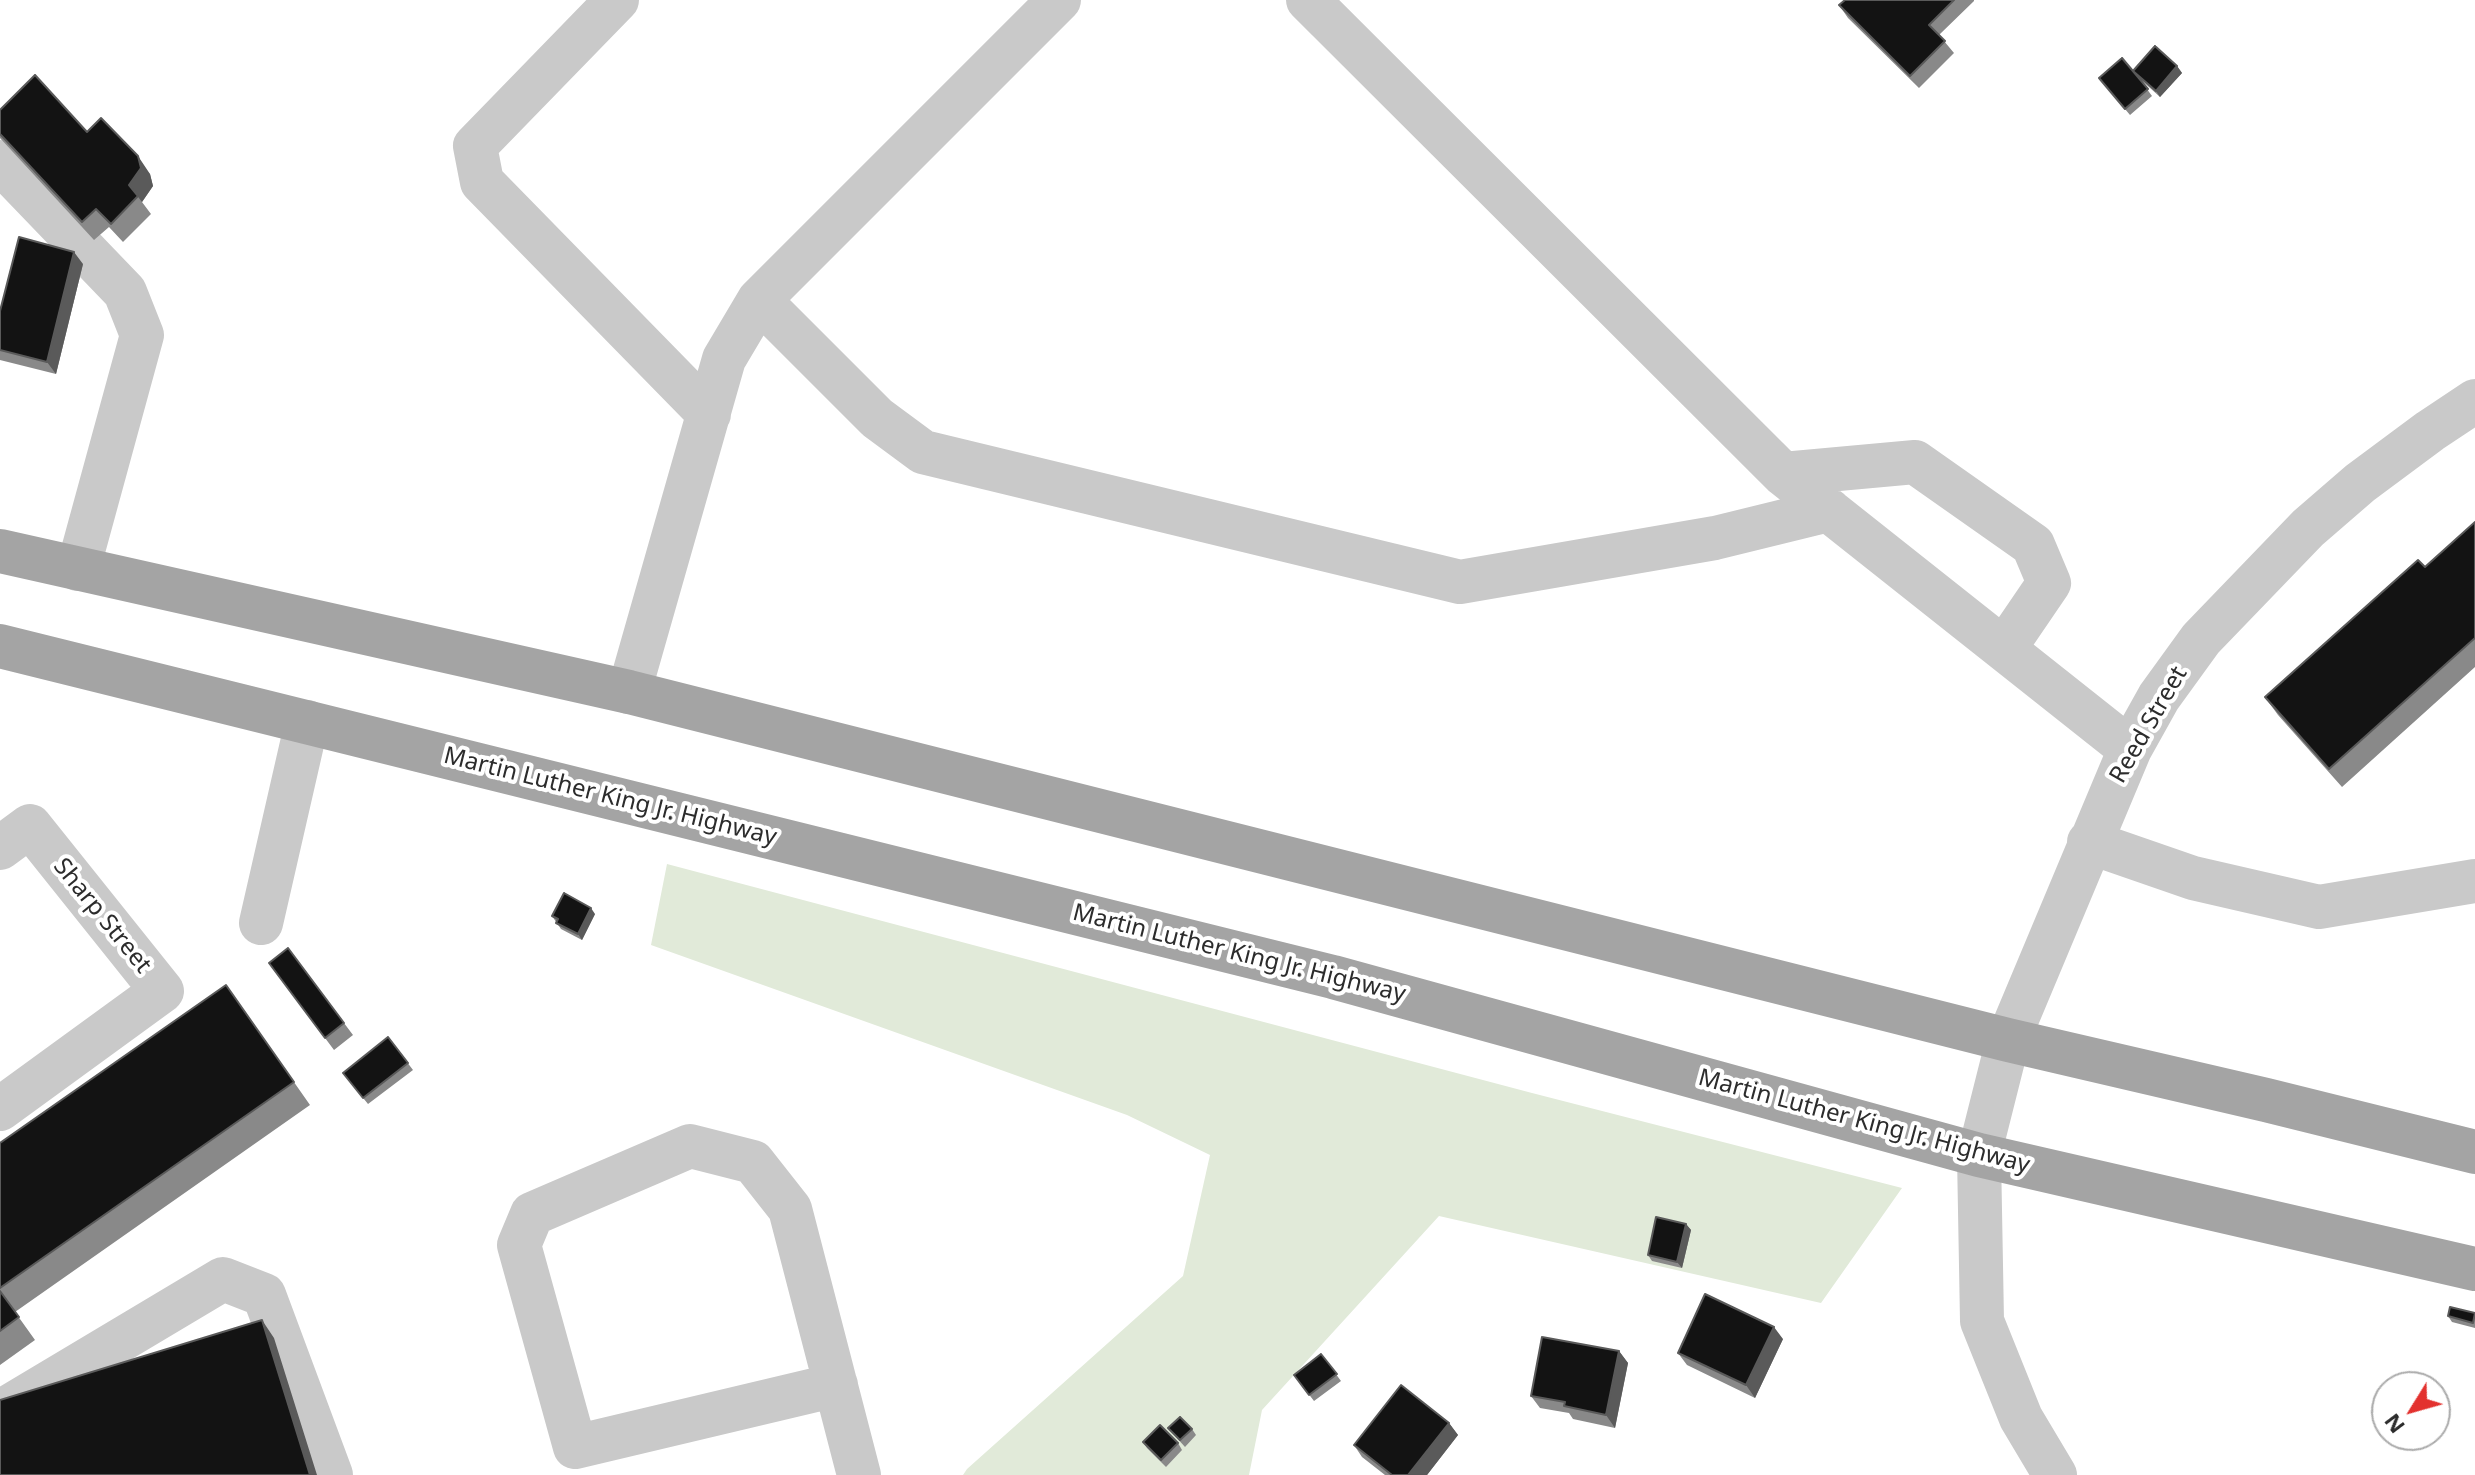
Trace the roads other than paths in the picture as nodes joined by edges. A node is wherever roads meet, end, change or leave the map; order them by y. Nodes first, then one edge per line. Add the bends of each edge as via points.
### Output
1 (617, 0) edge
2 (1059, 0) edge
3 (1308, 0) edge
4 (9, 185) edge
5 (759, 300) junction
6 (2475, 401) edge
7 (709, 414) junction
8 (1783, 474) junction
9 (1829, 510) junction
10 (0, 551) edge
11 (78, 569) junction
12 (0, 646) edge
13 (2004, 649) junction
14 (629, 692) junction
15 (307, 722) junction
16 (2130, 749) junction
17 (2089, 842) junction
18 (0, 848) edge
19 (2475, 881) edge
20 (261, 923) dead end
21 (2008, 1040) junction
22 (0, 1109) edge
23 (2475, 1152) edge
24 (1979, 1155) junction
25 (2475, 1269) edge
26 (836, 1385) junction
27 (0, 1412) edge
28 (331, 1475) edge
29 (859, 1475) edge
30 (2055, 1475) edge

1 - 7 street via 475,146 482,182
2 - 5 street
3 - 8 street
4 - 11 street via 125,292 142,335
5 - 7 street via 724,359
5 - 9 street via 877,418 923,452 1460,582 1715,538
6 - 16 street, Reed Street via 2360,483 2308,528 2201,639
7 - 14 street
8 - 9 street
8 - 13 street via 1915,462 2033,545 2049,583
9 - 13 street
10 - 11 main road
11 - 14 main road
12 - 15 main road, Martin Luther King Jr. Highway
13 - 16 street
14 - 21 main road
15 - 20 street
15 - 24 main road, Martin Luther King Jr. Highway via 1333,977
16 - 17 street, Reed Street
17 - 19 street via 2193,878 2319,907
17 - 21 street, Reed Street
18 - 22 street, Sharp Street via 30,826 162,991
21 - 23 main road
21 - 24 street, Reed Street
24 - 25 main road, Martin Luther King Jr. Highway
24 - 30 street, Reed Street via 1982,1321 2021,1418
26 - 26 street via 790,1209 753,1162 690,1146 532,1214 519,1245 575,1447
26 - 29 street
27 - 28 street via 223,1279 264,1295

